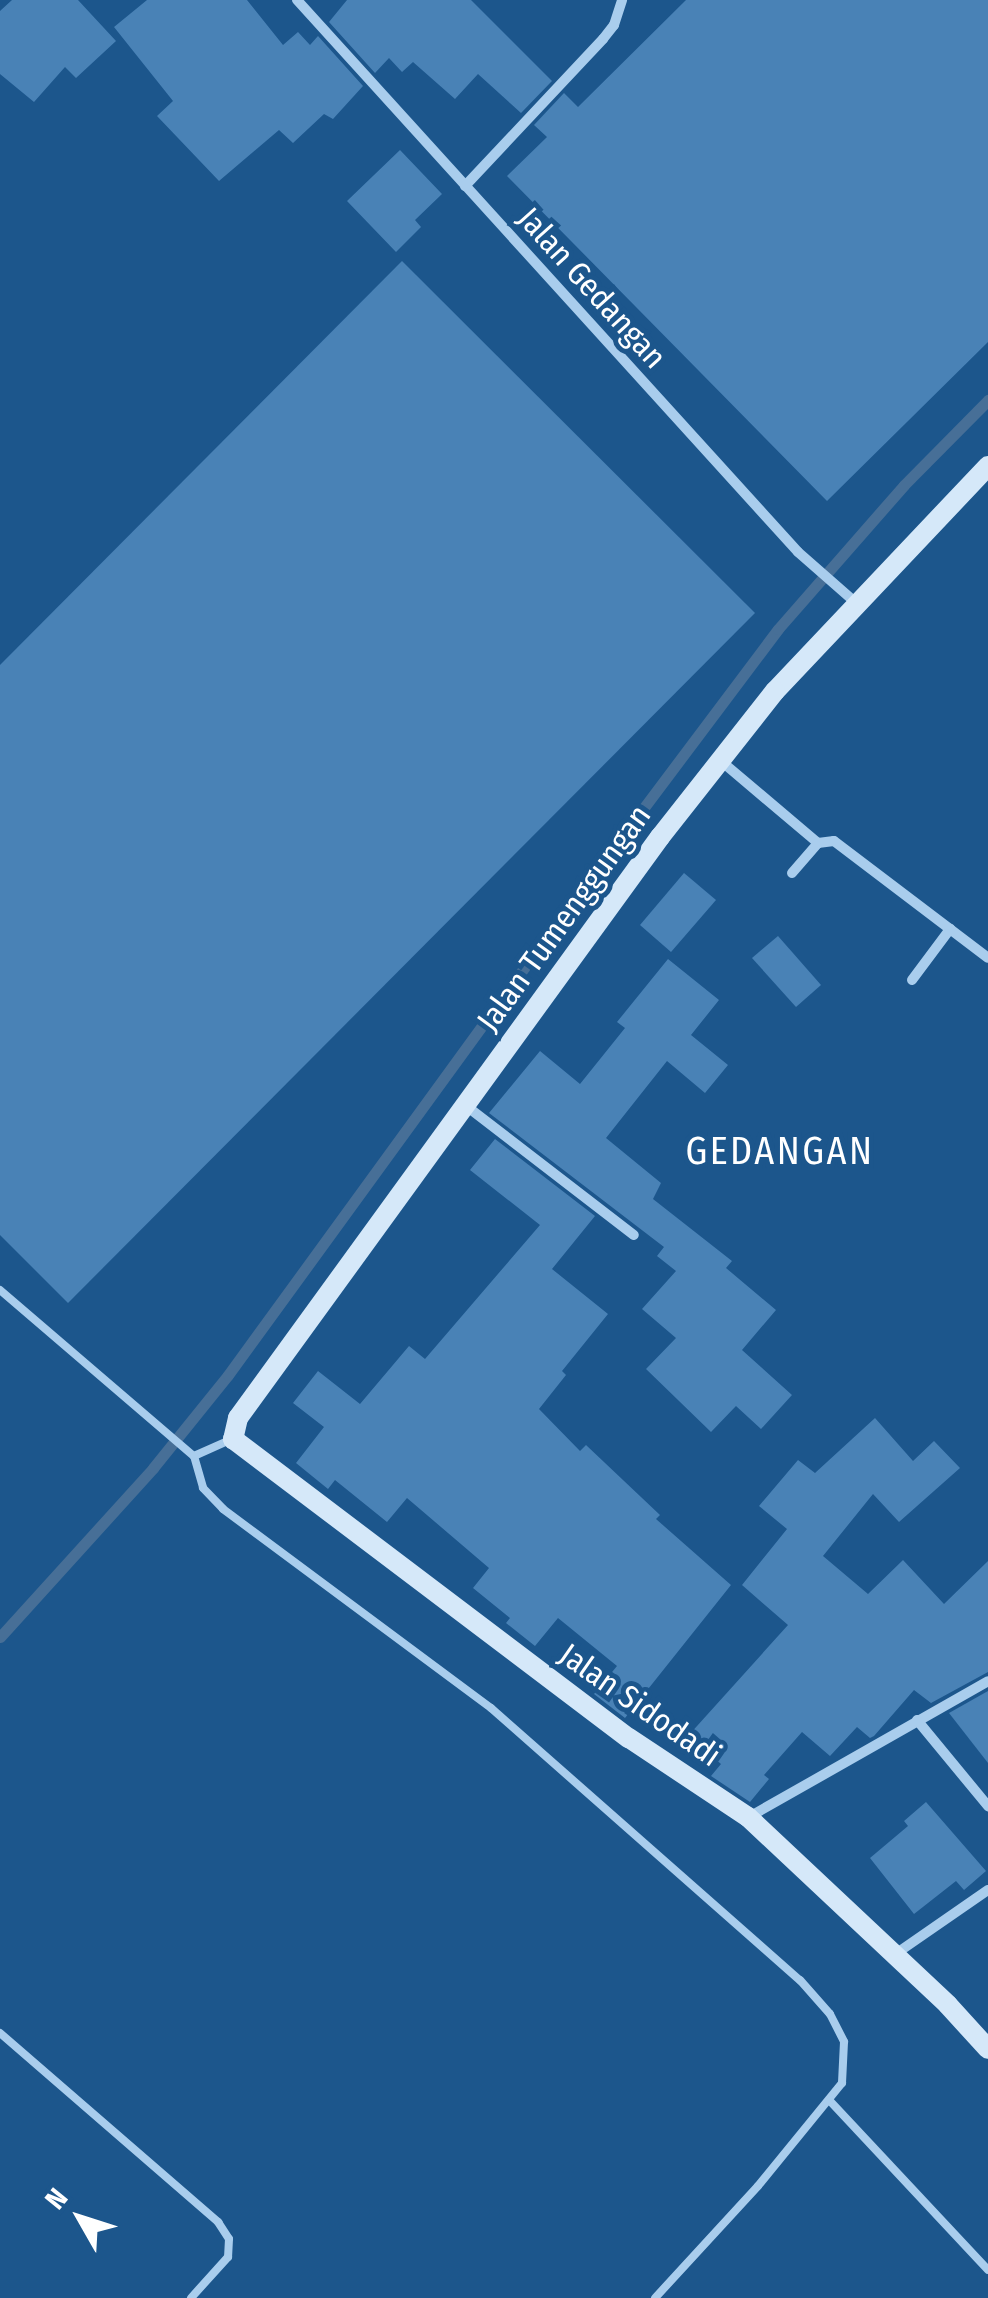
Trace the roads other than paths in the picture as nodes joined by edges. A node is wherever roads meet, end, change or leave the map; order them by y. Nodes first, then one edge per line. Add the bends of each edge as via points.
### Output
1 (297, 0) edge
2 (622, 0) edge
3 (466, 186) junction
4 (988, 466) edge
5 (848, 596) junction
6 (720, 760) junction
7 (818, 843) junction
8 (792, 873) dead end
9 (950, 929) junction
10 (988, 958) edge
11 (912, 980) dead end
12 (464, 1104) junction
13 (634, 1235) dead end
14 (0, 1290) edge
15 (233, 1439) junction
16 (194, 1456) junction
17 (988, 1681) edge
18 (917, 1720) junction
19 (988, 1806) edge
20 (748, 1817) junction
21 (988, 1890) edge
22 (893, 1956) junction
23 (0, 2032) edge
24 (988, 2049) edge
25 (830, 2101) junction
26 (988, 2270) edge
27 (191, 2298) edge
28 (656, 2298) edge

1 - 3 street, Jalan Gedangan
2 - 3 street via 614,25
3 - 5 street, Jalan Gedangan via 798,552
4 - 5 street, Jalan Tumenggungan
5 - 6 street, Jalan Tumenggungan
6 - 7 street
6 - 12 street, Jalan Tumenggungan
7 - 8 street
7 - 9 street via 834,841
9 - 10 street
9 - 11 street
12 - 13 street
12 - 15 street, Jalan Tumenggungan via 238,1418
14 - 16 lane
15 - 16 lane
15 - 20 street, Jalan Sidodadi via 629,1738
16 - 25 lane via 203,1488 223,1509 492,1708 800,1980 844,2042 842,2083
17 - 18 street
18 - 19 street
18 - 20 street
20 - 22 street, Jalan Sidodadi
21 - 22 street
22 - 24 street, Jalan Sidodadi
23 - 27 lane via 218,2222 229,2239 228,2257
25 - 26 lane
25 - 28 lane

